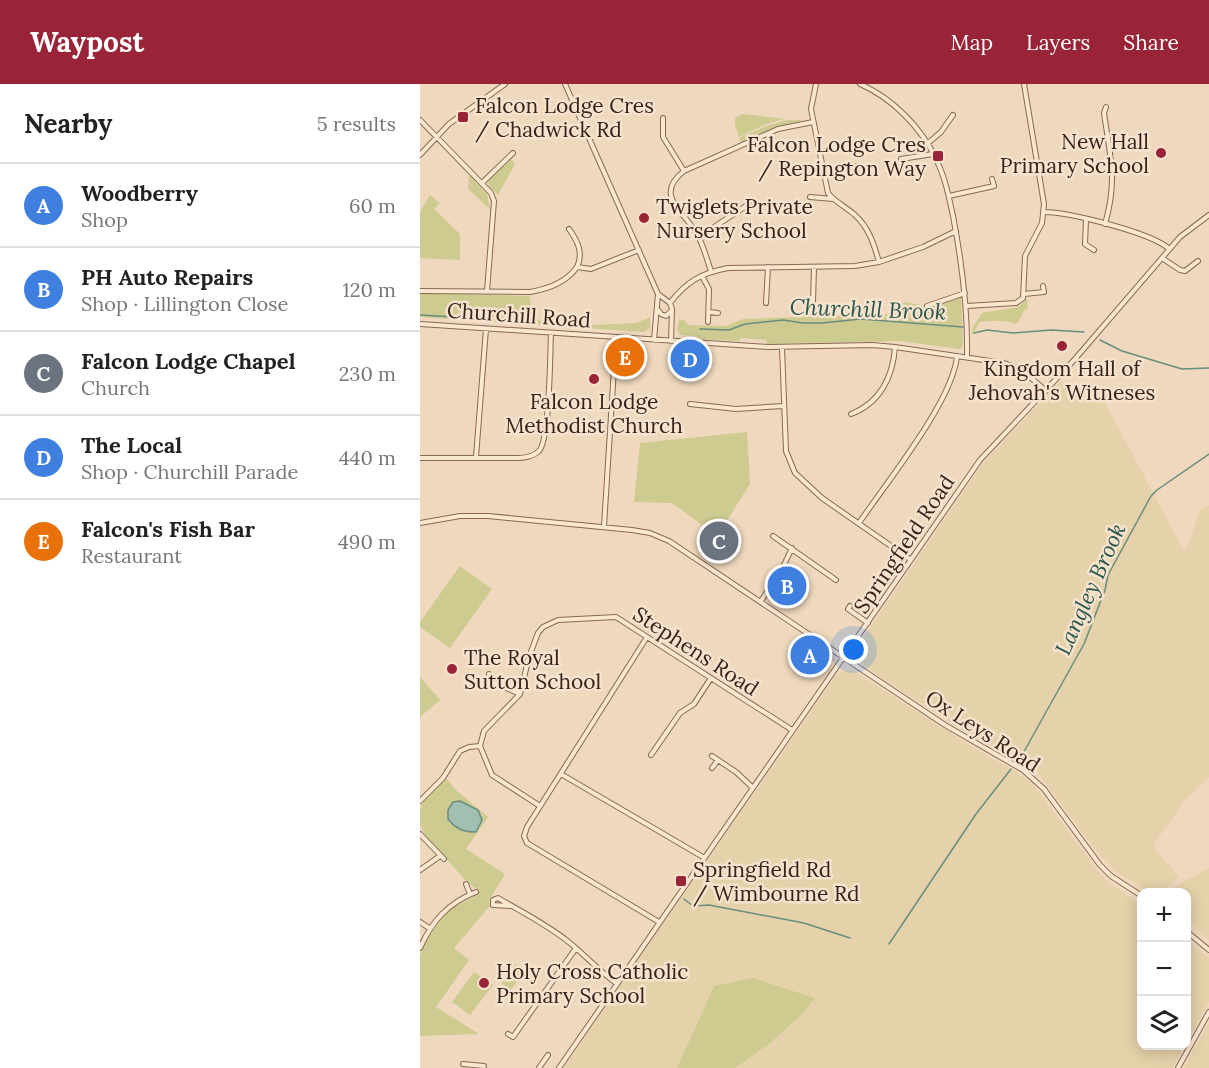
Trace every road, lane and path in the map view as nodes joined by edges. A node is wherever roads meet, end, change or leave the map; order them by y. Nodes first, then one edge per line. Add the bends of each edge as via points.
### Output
1 (506, 84) edge
2 (566, 84) edge
3 (816, 84) edge
4 (860, 84) edge
5 (1024, 84) edge
6 (1106, 107) dead end
7 (953, 115) dead end
8 (663, 118) dead end
9 (420, 120) edge
10 (813, 122) junction
11 (437, 136) junction
12 (927, 144) junction
13 (513, 153) dead end
14 (933, 154) junction
15 (420, 156) edge
16 (901, 159) dead end
17 (858, 166) dead end
18 (684, 171) junction
19 (823, 171) junction
20 (992, 179) dead end
21 (483, 182) junction
22 (949, 196) junction
23 (810, 197) dead end
24 (833, 199) junction
25 (749, 204) dead end
26 (1044, 212) junction
27 (1209, 215) edge
28 (1086, 220) junction
29 (1105, 224) junction
30 (569, 229) dead end
31 (956, 231) junction
32 (699, 237) junction
33 (1169, 249) junction
34 (639, 250) junction
35 (1094, 250) dead end
36 (1162, 258) junction
37 (1198, 261) dead end
38 (879, 262) junction
39 (577, 267) junction
40 (768, 267) junction
41 (814, 267) junction
42 (711, 271) junction
43 (702, 276) junction
44 (1043, 286) dead end
45 (420, 291) edge
46 (487, 291) junction
47 (965, 293) junction
48 (658, 294) junction
49 (767, 294) junction
50 (774, 294) dead end
51 (1024, 294) junction
52 (668, 302) junction
53 (813, 302) dead end
54 (766, 303) dead end
55 (966, 306) junction
56 (658, 308) junction
57 (672, 309) junction
58 (928, 310) dead end
59 (709, 312) junction
60 (718, 313) dead end
61 (708, 322) dead end
62 (420, 324) edge
63 (486, 328) junction
64 (551, 333) junction
65 (616, 337) junction
66 (654, 340) junction
67 (671, 341) junction
68 (895, 347) junction
69 (782, 348) junction
70 (957, 356) junction
71 (967, 357) junction
72 (1046, 391) junction
73 (690, 404) dead end
74 (783, 406) junction
75 (851, 414) dead end
76 (420, 458) edge
77 (476, 458) junction
78 (420, 523) edge
79 (859, 523) junction
80 (604, 526) junction
81 (773, 536) dead end
82 (792, 548) junction
83 (911, 560) junction
84 (836, 580) dead end
85 (760, 601) junction
86 (850, 606) dead end
87 (868, 623) junction
88 (647, 637) junction
89 (844, 657) junction
90 (489, 674) dead end
91 (711, 678) junction
92 (490, 681) junction
93 (487, 687) dead end
94 (520, 694) junction
95 (792, 730) junction
96 (480, 746) junction
97 (651, 755) dead end
98 (712, 756) dead end
99 (718, 760) junction
100 (712, 768) dead end
101 (561, 774) junction
102 (752, 787) junction
103 (420, 801) edge
104 (540, 806) junction
105 (420, 834) edge
106 (440, 856) junction
107 (703, 858) junction
108 (444, 859) dead end
109 (420, 870) edge
110 (466, 884) dead end
111 (1137, 893) edge
112 (512, 906) dead end
113 (420, 922) edge
114 (659, 922) junction
115 (430, 928) junction
116 (1191, 935) edge
117 (420, 948) edge
118 (576, 948) junction
119 (1209, 950) edge
120 (616, 983) junction
121 (1209, 1012) edge
122 (508, 1034) dead end
123 (548, 1055) dead end
124 (463, 1064) dead end
125 (484, 1066) dead end
126 (469, 1067) edge
127 (540, 1068) edge
128 (559, 1068) edge
129 (1178, 1068) edge

1 - 11 street
2 - 34 street
3 - 10 street via 811,104
4 - 12 street via 876,91 899,110
5 - 26 street
6 - 29 street via 1114,187
7 - 12 street via 942,132
8 - 18 street via 663,138
9 - 11 street
10 - 18 street via 778,129
10 - 19 street
11 - 15 street
11 - 21 street
12 - 14 street
13 - 21 street
14 - 16 street
14 - 22 street
17 - 19 street
18 - 32 street via 671,184 670,196
19 - 24 street
20 - 22 street via 994,186
21 - 46 street via 494,201
22 - 31 street
23 - 24 street
24 - 38 street via 863,222
25 - 32 street
26 - 28 street
26 - 51 street via 1026,256
27 - 33 street, Springfield Road
28 - 29 street
28 - 35 street via 1085,244
29 - 33 street via 1158,241
30 - 39 street via 580,248
31 - 38 street
31 - 47 street
32 - 42 street
33 - 36 street, Springfield Road
34 - 39 street via 591,269
34 - 48 street
36 - 37 street via 1185,271
36 - 72 street, Springfield Road
38 - 41 street
39 - 46 street via 567,278 545,290
40 - 41 street
40 - 42 street
40 - 49 street
41 - 53 street
42 - 43 street
43 - 52 street
43 - 59 street via 709,289
44 - 51 street via 1044,292
45 - 46 street
47 - 55 street
47 - 58 street via 927,306
48 - 52 street
48 - 56 street
49 - 50 street
49 - 54 street
51 - 55 street via 1016,303
52 - 56 street via 662,302
52 - 57 street
55 - 71 street
56 - 57 street via 666,316
56 - 66 street
57 - 67 street
59 - 60 street
59 - 61 street
62 - 63 street, Churchill Road
63 - 64 street, Churchill Road
63 - 77 street
64 - 65 street, Churchill Road
64 - 77 street via 541,447 524,458
65 - 66 street, Churchill Road
65 - 80 street
66 - 67 street, Churchill Road
67 - 69 street, Churchill Road
68 - 69 street
68 - 70 street
68 - 75 street via 888,380 865,409
69 - 74 street
70 - 71 street
70 - 79 street via 937,407
71 - 72 street via 1012,365
72 - 83 street, Springfield Road via 980,460
73 - 74 street via 736,409
74 - 79 street via 786,451 795,473 822,498
76 - 77 street
78 - 80 street, Ox Leys Road via 475,515
79 - 83 street
80 - 85 street, Ox Leys Road via 650,533 669,541
81 - 82 street
82 - 84 street
82 - 85 street
83 - 87 street, Springfield Road
85 - 89 street, Ox Leys Road
86 - 87 street via 848,609
87 - 89 street, Springfield Road
88 - 91 street, Stephens Road
88 - 94 street, Stephens Road via 609,616 550,624 538,633 532,647
88 - 101 street
89 - 95 street, Springfield Road
89 - 111 street, Ox Leys Road via 960,735 1029,775 1044,789 1100,865
90 - 92 street
91 - 95 street, Stephens Road
91 - 97 street via 694,704 680,713 652,748
92 - 93 street
92 - 94 street
94 - 96 street via 488,726
95 - 102 street, Springfield Road
96 - 103 street via 460,751 443,778
96 - 104 street via 492,775
98 - 99 street
99 - 100 street
99 - 102 street
101 - 104 street
101 - 107 street
102 - 107 street, Springfield Road
104 - 114 street via 525,832 527,843
105 - 106 street
106 - 108 street
106 - 109 street
107 - 114 street, Springfield Road
110 - 115 street via 473,893 452,904
112 - 118 street
113 - 115 street
114 - 120 street, Springfield Road
115 - 117 street
116 - 119 street
118 - 120 street
118 - 122 street via 513,1036
120 - 128 street, Springfield Road
121 - 129 street
123 - 127 street
124 - 126 street
125 - 126 street

